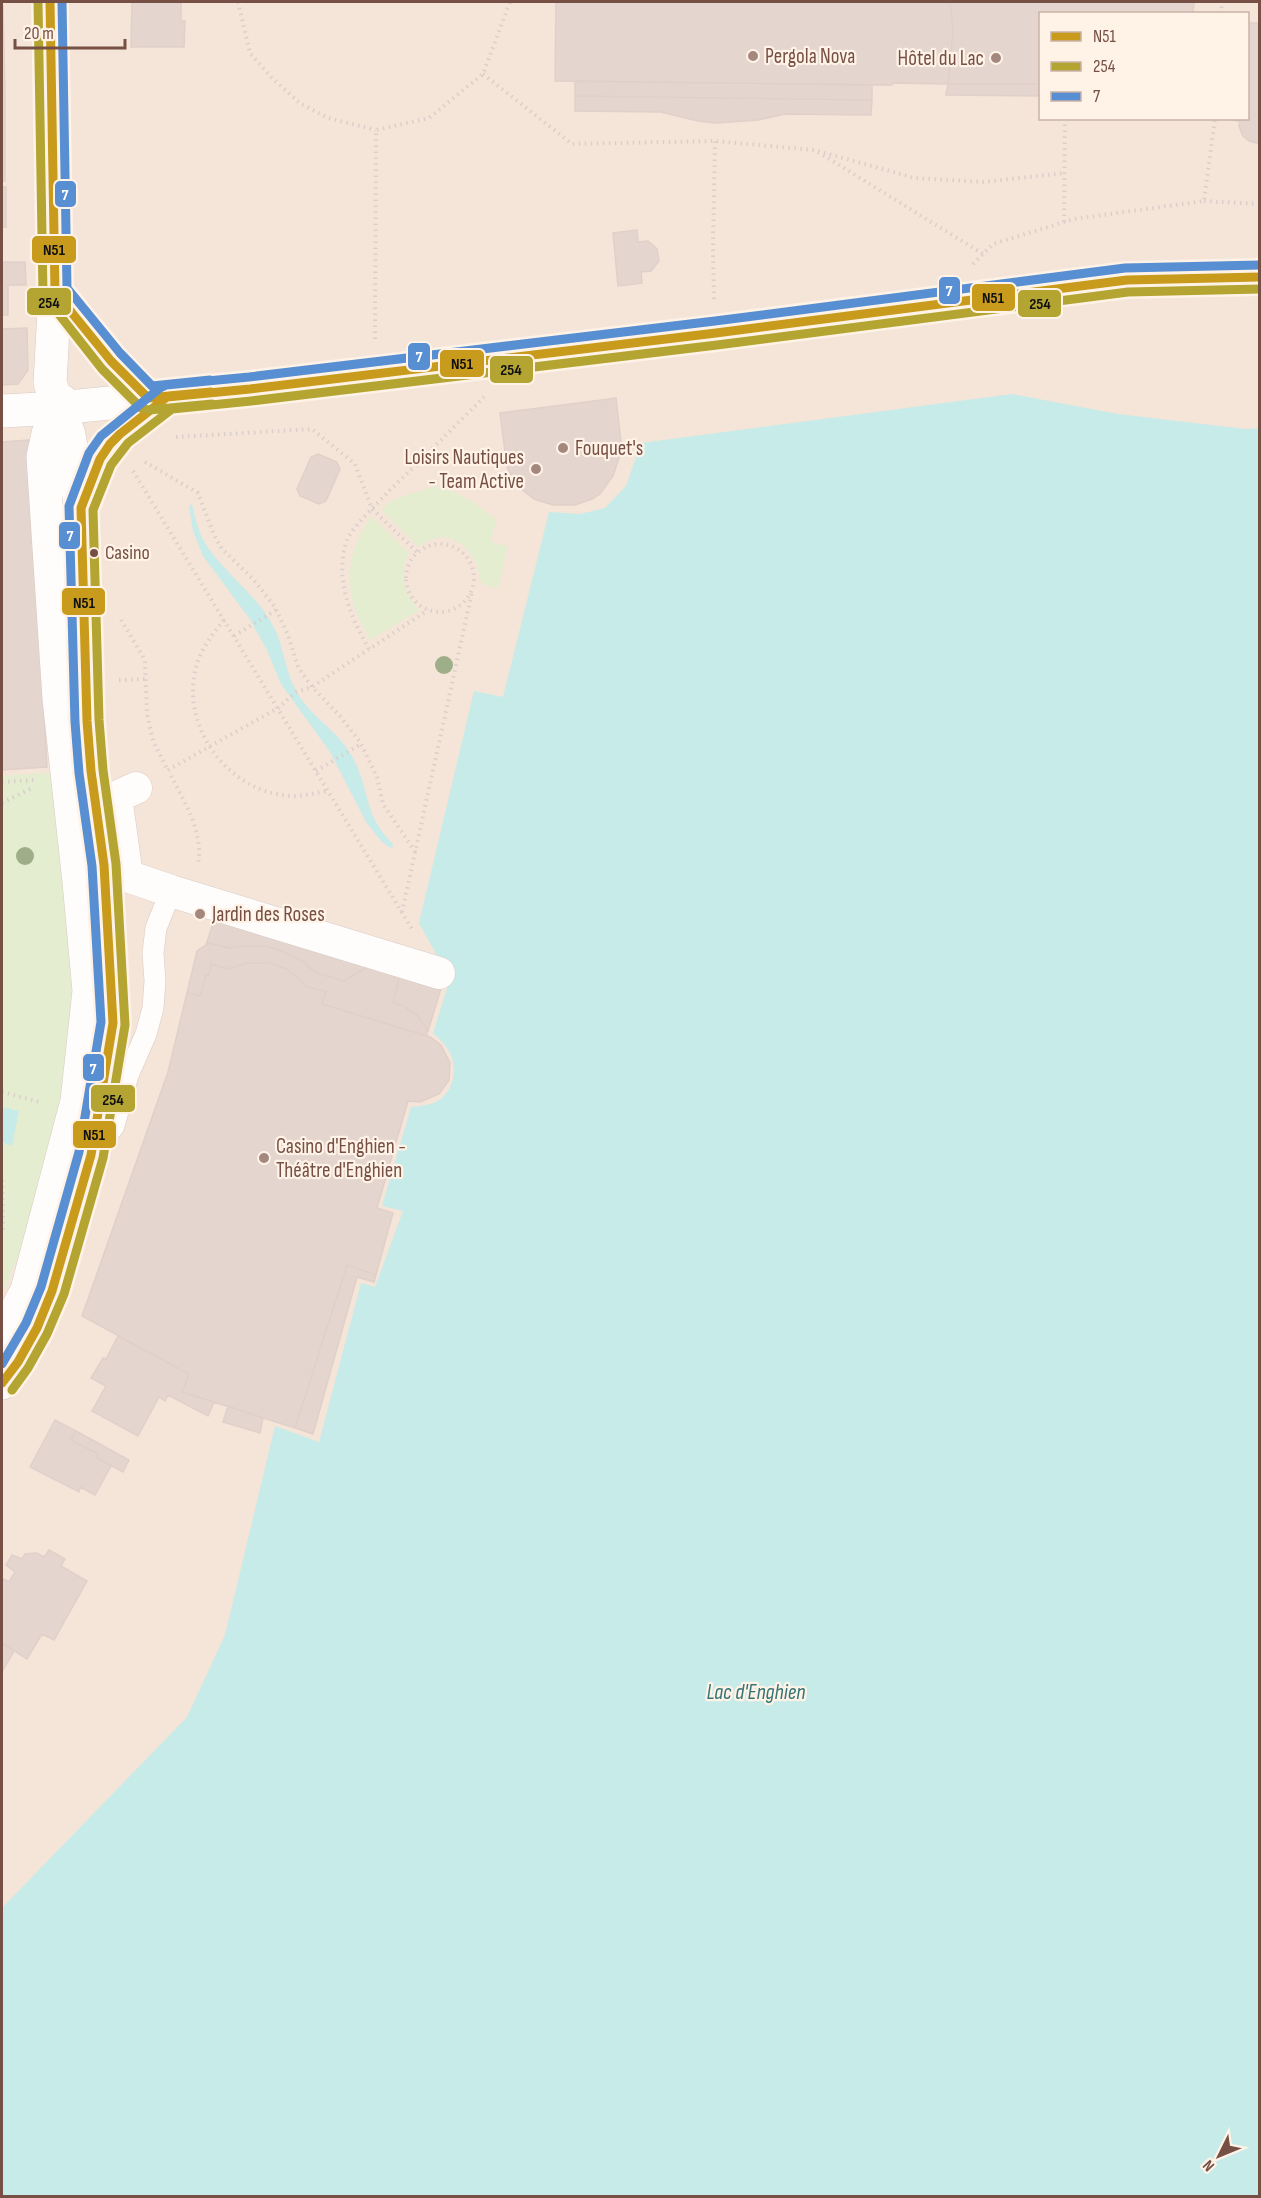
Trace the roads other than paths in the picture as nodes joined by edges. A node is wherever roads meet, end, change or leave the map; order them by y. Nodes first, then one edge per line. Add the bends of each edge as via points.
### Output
1 (50, 2) edge
2 (1260, 277) edge
3 (55, 292) junction
4 (158, 398) junction
5 (59, 408) junction
6 (2, 411) edge
7 (81, 508) junction
8 (136, 788) dead end
9 (180, 894) junction
10 (439, 973) road end
11 (91, 1155) junction
12 (2, 1338) edge
13 (2, 1383) edge

1 - 3 main road
2 - 4 main road via 1127,280
3 - 4 main road via 111,361
3 - 5 main road via 71,381
4 - 5 main road
4 - 7 main road via 100,459
5 - 6 main road
5 - 7 main road via 69,435
5 - 12 main road via 43,457 59,699 89,991 77,1101 27,1290
7 - 11 main road via 87,721 104,865 113,1023
8 - 9 street via 116,797 127,876
9 - 10 street
9 - 11 lane via 156,928 153,1008 146,1034 128,1075 114,1126
11 - 13 main road via 52,1291 37,1328

